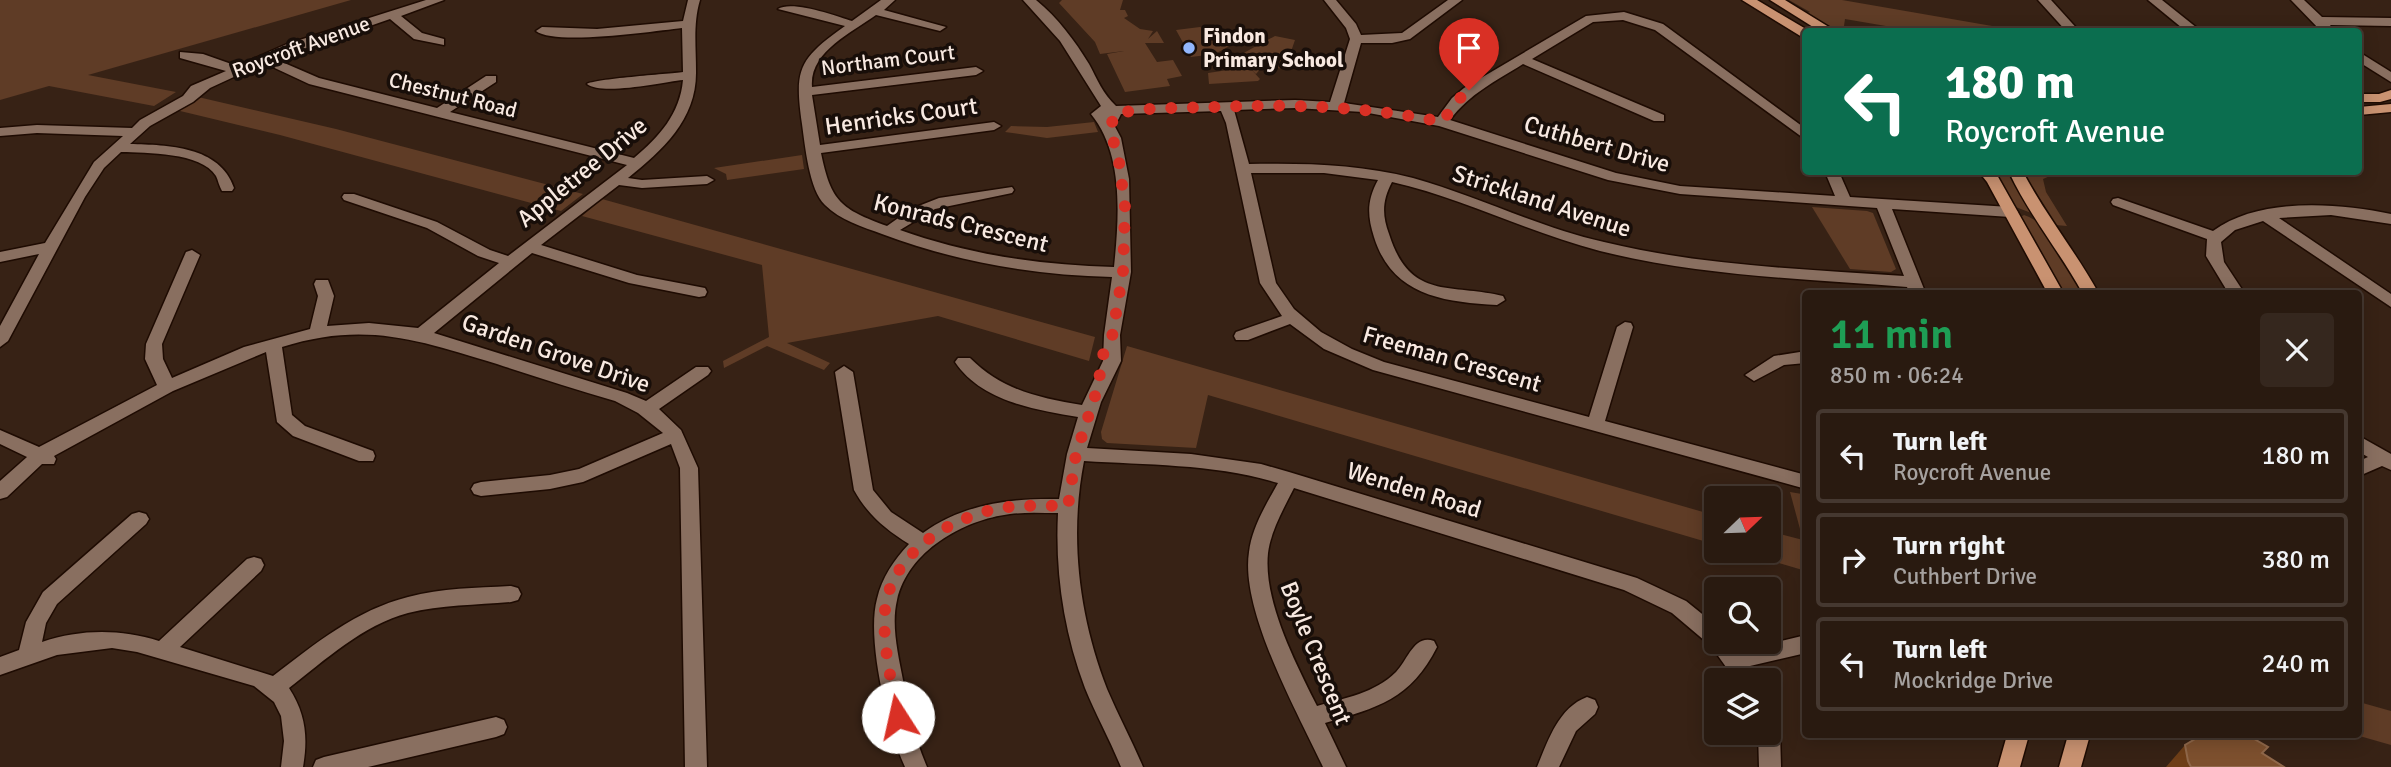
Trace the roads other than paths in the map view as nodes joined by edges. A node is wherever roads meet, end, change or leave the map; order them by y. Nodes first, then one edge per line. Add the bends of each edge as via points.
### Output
1 (439, 0) edge
2 (694, 0) edge
3 (889, 0) edge
4 (1029, 0) edge
5 (1330, 0) edge
6 (1456, 0) edge
7 (1748, 0) edge
8 (1776, 0) edge
9 (2044, 0) edge
10 (2154, 0) edge
11 (2301, 2) edge
12 (784, 9) dead end
13 (874, 11) junction
14 (1799, 13) junction
15 (392, 15) junction
16 (1779, 18) junction
17 (2319, 21) junction
18 (2391, 22) edge
19 (687, 24) junction
20 (854, 25) junction
21 (940, 27) dead end
22 (1824, 28) edge
23 (2070, 28) edge
24 (2191, 28) edge
25 (2326, 28) edge
26 (542, 30) dead end
27 (1802, 32) edge
28 (1356, 39) junction
29 (440, 42) dead end
30 (186, 55) dead end
31 (263, 58) junction
32 (1521, 59) junction
33 (2364, 60) edge
34 (235, 70) junction
35 (976, 71) dead end
36 (688, 75) junction
37 (2391, 78) edge
38 (491, 79) dead end
39 (594, 84) dead end
40 (2391, 86) edge
41 (806, 92) junction
42 (2391, 94) edge
43 (2362, 98) edge
44 (1340, 106) junction
45 (2391, 108) edge
46 (2362, 111) edge
47 (1231, 112) junction
48 (439, 113) junction
49 (1109, 113) junction
50 (1658, 118) dead end
51 (1442, 122) junction
52 (994, 126) dead end
53 (0, 132) edge
54 (133, 132) junction
55 (1802, 133) edge
56 (115, 148) junction
57 (814, 150) junction
58 (636, 163) junction
59 (1242, 169) junction
60 (1833, 175) edge
61 (1989, 175) edge
62 (2017, 175) edge
63 (1387, 177) junction
64 (614, 180) junction
65 (707, 180) dead end
66 (227, 188) dead end
67 (1007, 190) dead end
68 (349, 197) dead end
69 (1844, 202) junction
70 (2118, 202) dead end
71 (1883, 205) junction
72 (2010, 212) junction
73 (2267, 216) junction
74 (2391, 219) edge
75 (2050, 226) junction
76 (889, 232) junction
77 (2216, 237) junction
78 (50, 247) junction
79 (530, 247) junction
80 (192, 255) dead end
81 (0, 257) edge
82 (510, 262) junction
83 (1123, 272) junction
84 (322, 284) dead end
85 (1916, 288) edge
86 (2054, 290) edge
87 (2089, 290) edge
88 (2235, 290) edge
89 (699, 292) dead end
90 (1497, 300) dead end
91 (2391, 302) edge
92 (1292, 318) junction
93 (1625, 327) dead end
94 (317, 332) junction
95 (419, 333) junction
96 (1242, 336) dead end
97 (0, 341) edge
98 (273, 343) junction
99 (1802, 357) edge
100 (964, 362) dead end
101 (702, 371) dead end
102 (844, 372) dead end
103 (1754, 375) dead end
104 (167, 387) junction
105 (648, 408) junction
106 (1089, 412) junction
107 (1595, 426) junction
108 (675, 435) junction
109 (0, 436) edge
110 (0, 445) edge
111 (2362, 445) edge
112 (1076, 454) junction
113 (366, 456) dead end
114 (41, 458) junction
115 (2387, 461) edge
116 (2362, 468) edge
117 (1289, 479) junction
118 (1802, 481) edge
119 (481, 489) dead end
120 (0, 492) edge
121 (0, 498) edge
122 (1068, 506) junction
123 (139, 519) dead end
124 (924, 543) junction
125 (254, 565) dead end
126 (511, 594) dead end
127 (1704, 628) edge
128 (1802, 645) edge
129 (1426, 647) dead end
130 (163, 650) junction
131 (29, 654) junction
132 (1729, 654) edge
133 (1734, 661) junction
134 (0, 666) edge
135 (1739, 668) edge
136 (275, 687) junction
137 (1587, 707) dead end
138 (1312, 717) junction
139 (496, 727) dead end
140 (2017, 738) edge
141 (2078, 738) edge
142 (1769, 745) edge
143 (292, 767) edge
144 (324, 767) edge
145 (696, 767) edge
146 (916, 767) edge
147 (1132, 767) edge
148 (1335, 767) edge
149 (1548, 767) edge
150 (1770, 767) edge
151 (2009, 767) edge
152 (2070, 767) edge

1 - 15 street, Roycroft Avenue
2 - 19 street, Appletree Drive
3 - 13 street, Konrads Crescent
4 - 49 street via 1081,62
5 - 28 street
6 - 28 street via 1406,36
7 - 16 main road
8 - 14 main road
9 - 23 street
10 - 24 street
11 - 17 street
12 - 20 street
13 - 20 street, Konrads Crescent
13 - 21 street
14 - 16 main road
14 - 22 main road
15 - 29 street via 418,36
15 - 31 street, Roycroft Avenue
16 - 27 main road
17 - 18 street
17 - 25 street
19 - 26 street via 566,33
19 - 36 street, Appletree Drive
20 - 41 street, Konrads Crescent via 812,58 805,72
28 - 44 street
30 - 34 street
31 - 34 street, Roycroft Avenue
31 - 48 street, Chestnut Road via 314,81
32 - 50 street
32 - 51 street via 1462,95
32 - 55 street via 1590,19 1615,15 1639,19 1665,32
33 - 37 street
33 - 40 street
34 - 54 street, Roycroft Avenue
35 - 41 street, Northam Court
36 - 39 street
36 - 58 street, Appletree Drive via 686,102 678,120
38 - 48 street
41 - 57 street, Konrads Crescent
42 - 43 main road
44 - 47 street, Cuthbert Drive
44 - 51 street, Cuthbert Drive
45 - 46 main road
47 - 49 street, Cuthbert Drive
47 - 59 street, Freeman Crescent
48 - 58 street, Chestnut Road
49 - 83 street via 1124,195
51 - 69 street, Cuthbert Drive via 1603,174 1657,186
52 - 57 street, Henricks Court
53 - 54 street
54 - 56 street, Roycroft Avenue
56 - 66 street via 202,159 225,174
56 - 78 street, Roycroft Avenue via 85,184
57 - 76 street, Konrads Crescent via 818,178 830,201 861,223
58 - 64 street, Appletree Drive
59 - 63 street, Strickland Avenue via 1326,168
59 - 92 street, Freeman Crescent via 1264,273
60 - 69 street
61 - 72 main road
62 - 75 main road
63 - 85 street, Strickland Avenue via 1546,231 1630,253
63 - 90 street via 1374,209 1394,266 1424,285
64 - 65 street via 642,184
64 - 79 street, Appletree Drive
67 - 76 street via 927,205
68 - 82 street via 432,225
69 - 71 street, Cuthbert Drive
70 - 77 street
71 - 72 street, Cuthbert Drive
71 - 85 street
72 - 75 main road, Cuthbert Drive via 2031,215
72 - 86 main road
73 - 74 street via 2318,209
73 - 77 street via 2233,223
73 - 91 street
75 - 87 main road
76 - 83 street, Konrads Crescent via 1040,269
77 - 88 street via 2213,254
78 - 81 street
78 - 97 street, Roycroft Avenue
79 - 82 street, Appletree Drive
79 - 89 street via 635,279
80 - 104 street via 154,344 154,359
82 - 95 street, Appletree Drive
83 - 106 street via 1112,360
84 - 94 street via 326,296
92 - 96 street
92 - 107 street, Freeman Crescent via 1327,344 1359,359
93 - 107 street
94 - 95 street, Garden Grove Drive via 369,328
94 - 98 street, Garden Grove Drive
95 - 105 street, Garden Grove Drive
98 - 104 street, Garden Grove Drive
98 - 113 street via 283,418 299,431
99 - 103 street via 1780,360
100 - 106 street via 981,379 1015,398
101 - 105 street
102 - 124 street via 865,494 879,514
104 - 114 street, Garden Grove Drive
105 - 108 street, Garden Grove Drive
106 - 112 street
107 - 118 street, Freeman Crescent
108 - 119 street via 583,475
108 - 145 street, Garden Grove Drive via 686,456 690,482
109 - 114 street
110 - 114 street via 22,458
111 - 115 street
112 - 117 street, Wenden Road via 1220,464
112 - 122 street
114 - 120 street, Garden Grove Drive
114 - 121 street, Garden Grove Drive
115 - 116 street
117 - 127 street, Wenden Road via 1630,584 1679,607
117 - 138 street, Boyle Crescent via 1263,535 1258,568 1269,618
122 - 124 street via 994,510 955,523
122 - 147 street via 1068,565 1083,645
123 - 131 street via 50,598 36,622
124 - 146 street via 898,573 885,611 898,717
125 - 130 street
126 - 136 street via 437,600 391,611 346,633
128 - 133 street
129 - 138 street via 1410,674 1390,691
130 - 131 street via 126,640 93,640
130 - 136 street
131 - 134 street
132 - 133 street, Wenden Road
133 - 135 street, Wenden Road
136 - 143 street via 295,717
137 - 149 street via 1568,724
138 - 148 street, Boyle Crescent
139 - 144 street
140 - 151 main road
141 - 152 main road
142 - 150 street

